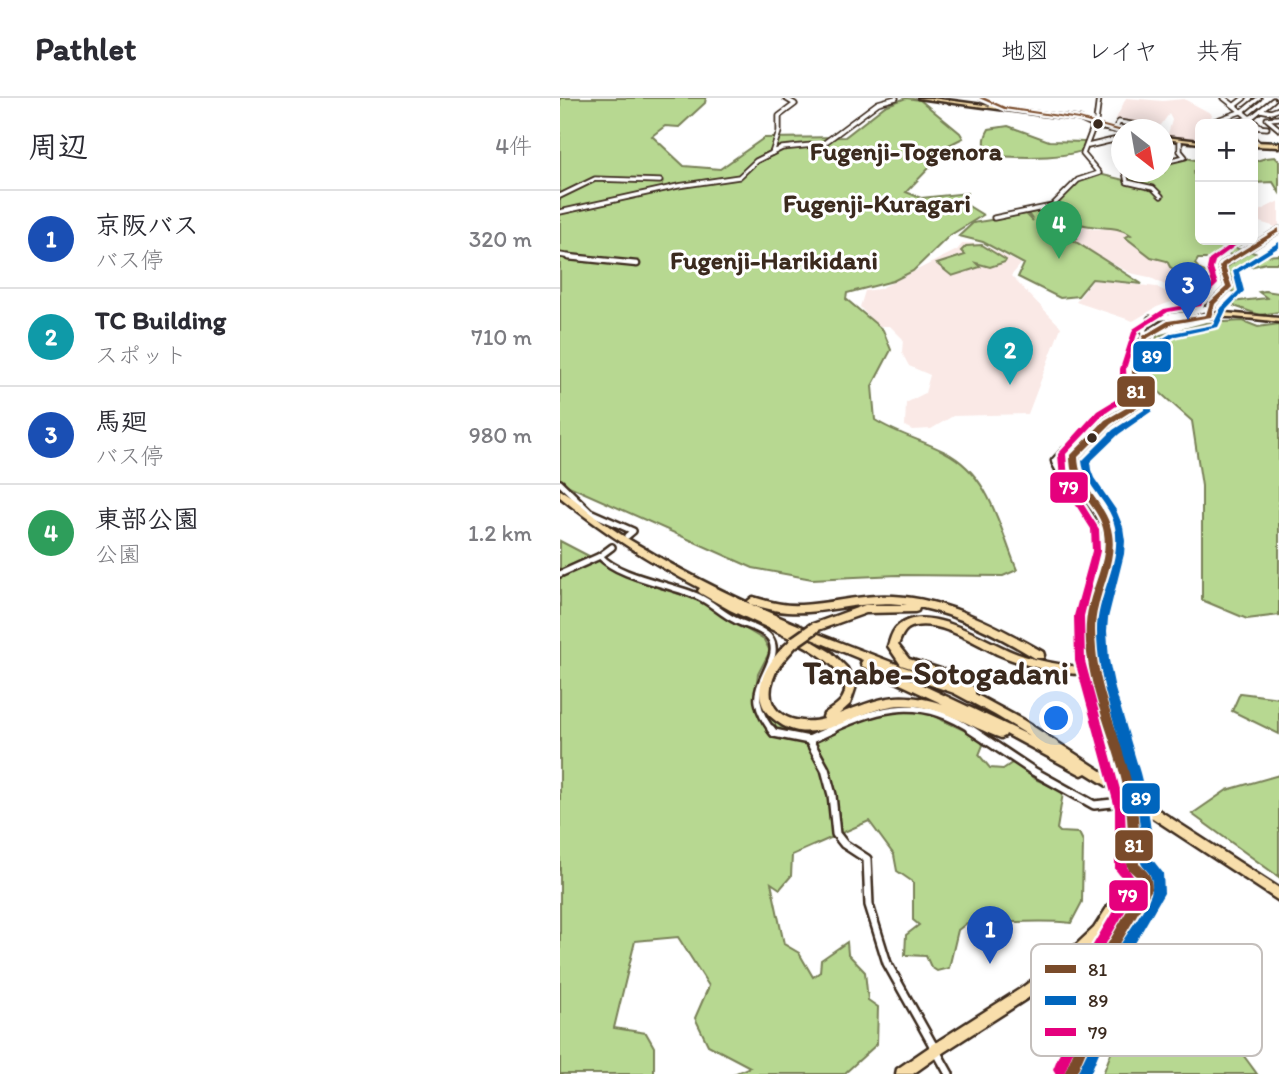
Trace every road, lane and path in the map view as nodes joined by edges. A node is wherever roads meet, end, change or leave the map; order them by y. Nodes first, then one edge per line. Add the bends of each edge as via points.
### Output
1 (785, 98) edge
2 (896, 98) edge
3 (920, 98) edge
4 (981, 98) edge
5 (1099, 98) edge
6 (1244, 98) edge
7 (1259, 98) edge
8 (1227, 99) edge
9 (1271, 99) edge
10 (1279, 102) edge
11 (1235, 105) junction
12 (998, 107) junction
13 (1279, 109) edge
14 (1261, 110) junction
15 (1243, 111) junction
16 (1252, 117) junction
17 (1220, 119) edge
18 (1245, 119) edge
19 (1278, 119) edge
20 (1093, 124) junction
21 (1261, 127) joint
22 (1267, 128) dead end
23 (1111, 129) edge
24 (1278, 131) edge
25 (1174, 140) edge
26 (1111, 141) edge
27 (1180, 142) junction
28 (1195, 142) edge
29 (1258, 142) edge
30 (1279, 145) edge
31 (1088, 146) junction
32 (772, 153) junction
33 (1174, 160) edge
34 (1127, 182) edge
35 (640, 195) junction
36 (560, 196) edge
37 (1161, 196) dead end
38 (560, 212) edge
39 (994, 218) dead end
40 (1279, 230) edge
41 (560, 255) edge
42 (637, 264) dead end
43 (1210, 311) junction
44 (1279, 320) edge
45 (1077, 452) junction
46 (1074, 476) junction
47 (560, 483) edge
48 (560, 495) edge
49 (627, 536) dead end
50 (612, 547) dead end
51 (600, 556) junction
52 (560, 574) edge
53 (684, 578) junction
54 (796, 643) junction
55 (1040, 659) junction
56 (1094, 669) junction
57 (982, 702) junction
58 (809, 740) junction
59 (1099, 780) junction
60 (1116, 787) junction
61 (1139, 803) junction
62 (1133, 866) junction
63 (1279, 893) edge
64 (1086, 944) edge
65 (1114, 944) edge
66 (1031, 986) edge
67 (935, 1048) junction
68 (1078, 1056) edge
69 (901, 1074) edge
70 (949, 1074) edge
71 (1070, 1074) edge

1 - 32 street via 795,104 779,116
2 - 32 street via 878,103 823,144 787,146
3 - 12 main road
4 - 12 street
5 - 20 street
6 - 11 street
7 - 15 street
8 - 11 street
9 - 10 street
9 - 14 street
11 - 15 street
12 - 20 main road
13 - 14 street
14 - 16 street
15 - 16 street
15 - 17 street
16 - 18 street
16 - 21 street
19 - 24 street via 1267,118
20 - 23 main road
20 - 31 street
21 - 22 street
25 - 27 main road
26 - 31 street
27 - 28 main road
27 - 33 street via 1185,157
29 - 30 main road
31 - 39 street via 1084,158 1099,173 1078,180 1052,206
32 - 35 street via 739,177
34 - 37 street via 1153,188
35 - 36 street via 658,188 660,181 595,179
35 - 38 street
40 - 43 main road via 1224,264 1229,286
41 - 42 street
43 - 44 main road
43 - 45 main road via 1170,321 1145,337 1135,371 1136,405 1108,422
45 - 46 main road via 1072,463
45 - 46 street via 1064,450 1054,461 1059,474
46 - 56 main road via 1104,518 1111,545 1090,628
47 - 49 street via 590,512 633,531
48 - 53 highway via 621,543
50 - 51 street
51 - 52 street
51 - 58 street via 617,567 702,598 766,634 775,652 758,685 757,711 774,733
53 - 54 highway via 820,649 840,666 849,681 849,694 841,708 823,720 795,721 777,712 771,701 774,674
53 - 55 highway via 793,611 877,599 926,604 973,621
53 - 57 highway
53 - 59 highway via 982,717
54 - 55 highway, bridge via 817,629 866,613 916,612
54 - 59 highway via 773,666 765,688 768,707 789,724 819,726 882,701 917,701 982,725
55 - 56 highway
55 - 57 highway via 1017,658 933,622 913,622 899,631 893,646 905,662 956,678
56 - 61 main road
57 - 60 highway via 1014,718
58 - 61 street via 865,714 905,706 920,708 966,726 1032,771 1094,805
58 - 67 street via 825,769 836,834 867,859 869,905 887,963
59 - 60 highway
60 - 61 highway, bridge
61 - 62 main road
61 - 63 highway
62 - 64 main road via 1110,918
62 - 65 street via 1146,878 1146,890
66 - 67 main road
67 - 69 main road
67 - 70 street
68 - 71 street

